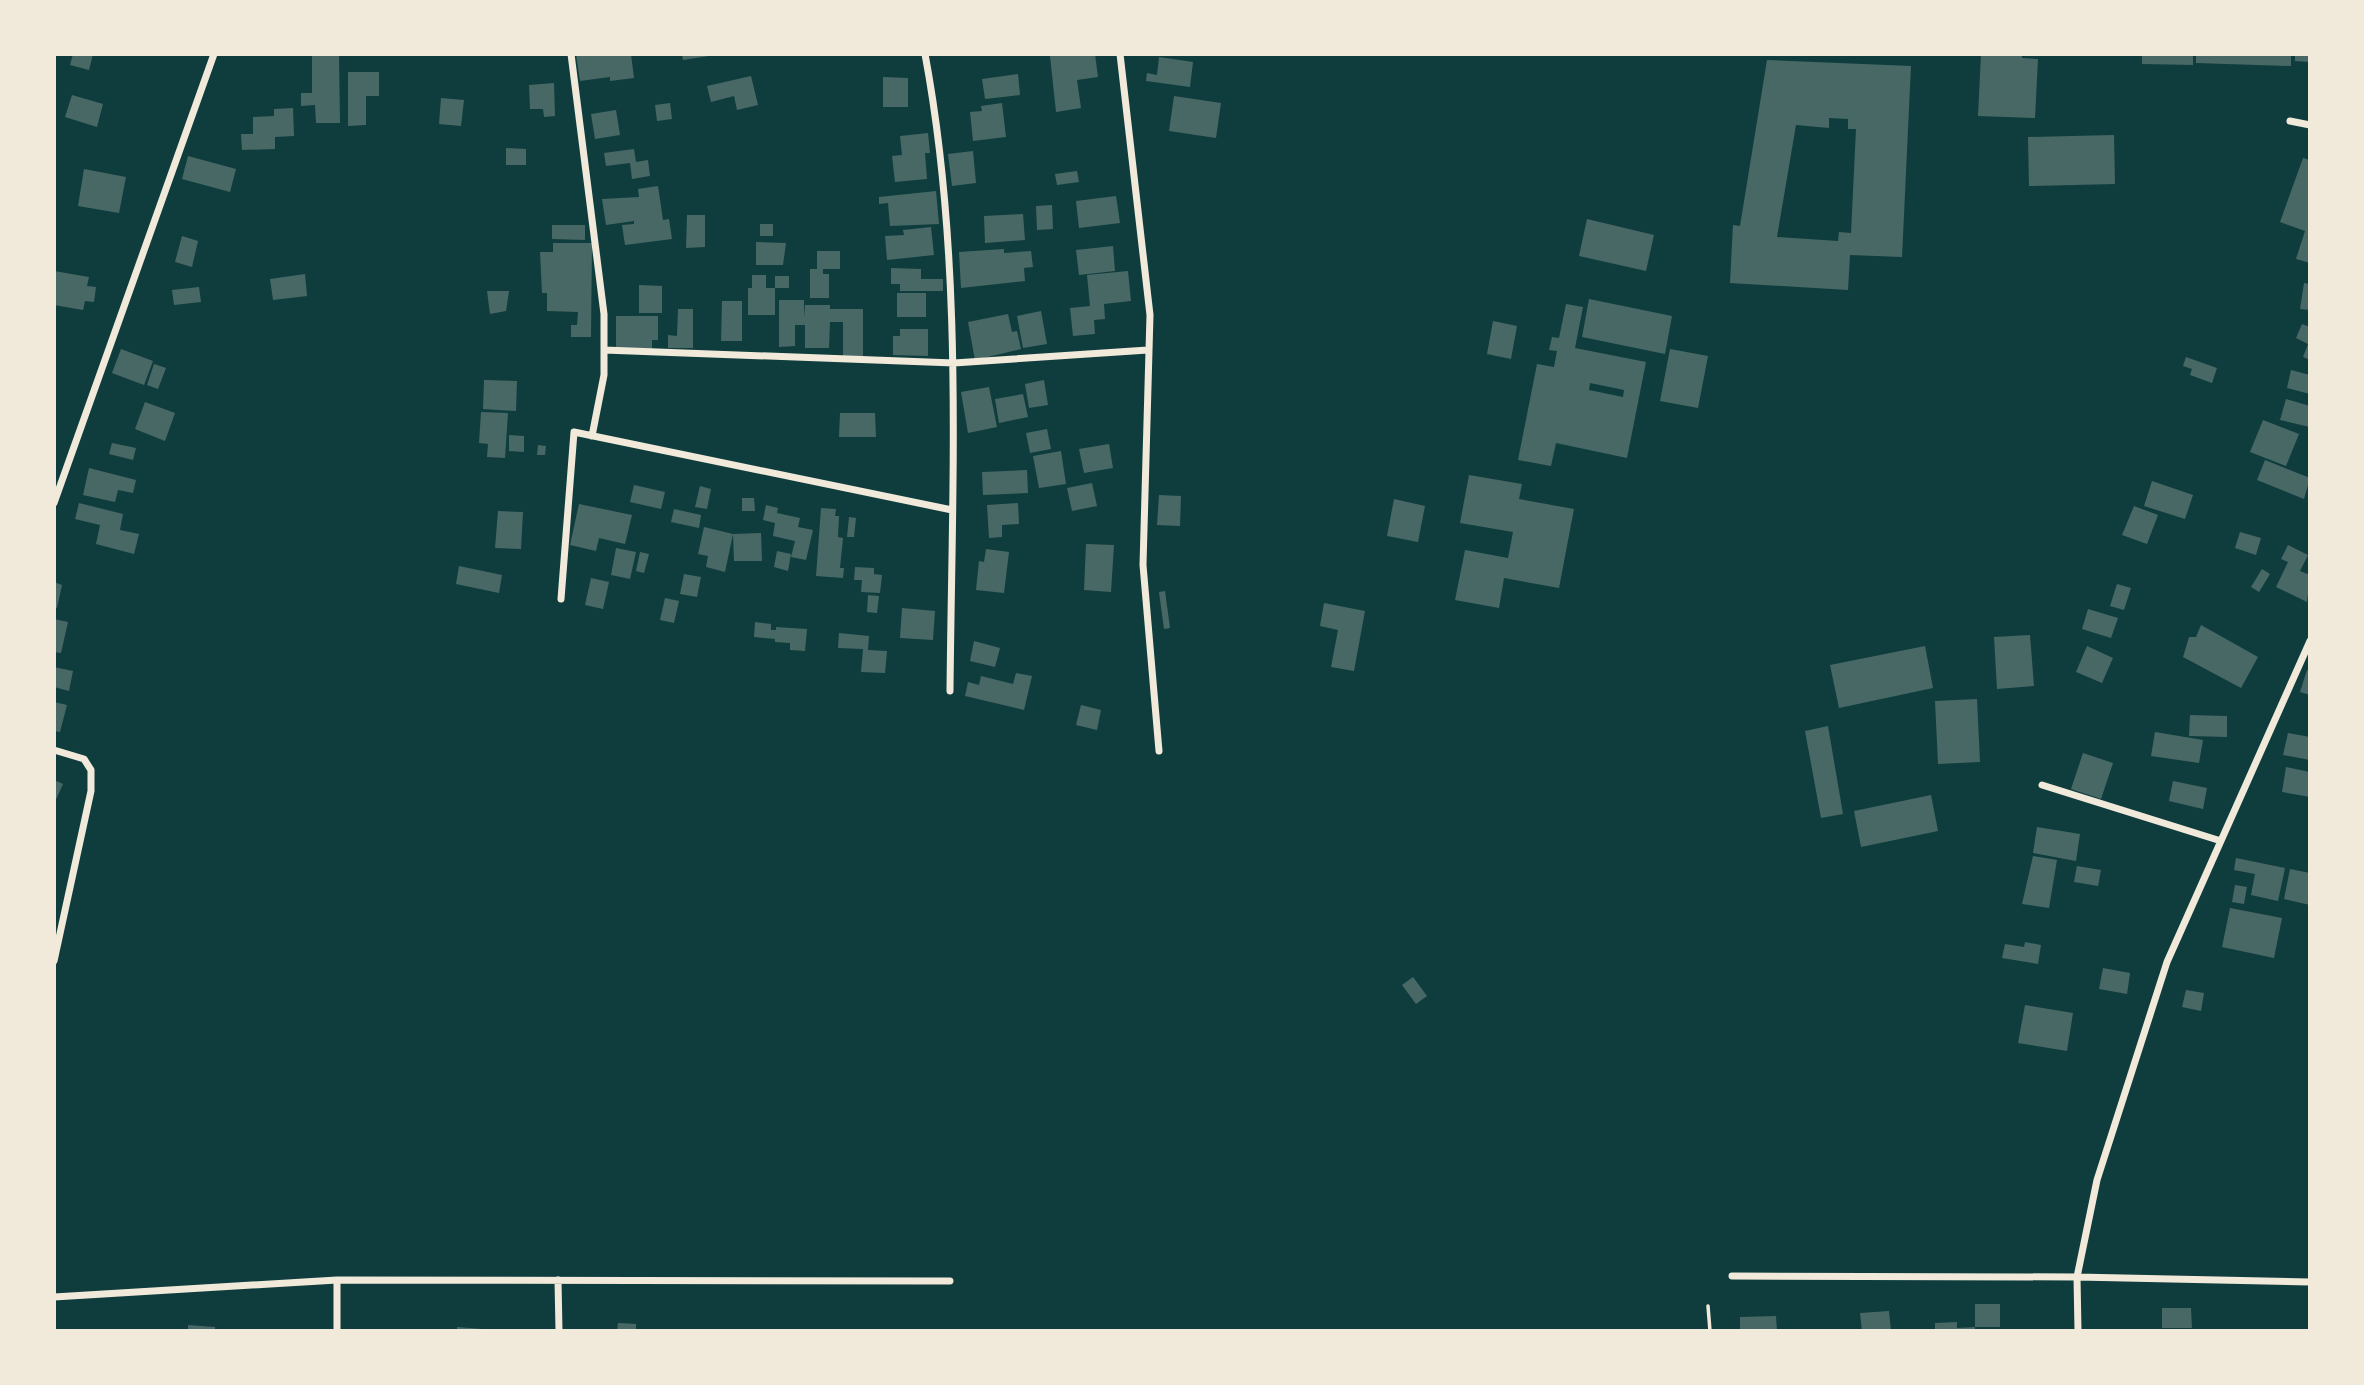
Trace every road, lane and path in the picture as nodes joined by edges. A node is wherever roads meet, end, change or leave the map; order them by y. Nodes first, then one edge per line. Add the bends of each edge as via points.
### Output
1 (214, 54) edge
2 (571, 54) edge
3 (925, 54) edge
4 (1120, 54) edge
5 (2290, 121) dead end
6 (2310, 125) edge
7 (604, 350) junction
8 (1148, 350) junction
9 (954, 363) junction
10 (592, 436) junction
11 (54, 503) edge
12 (952, 510) junction
13 (561, 598) dead end
14 (2310, 641) edge
15 (950, 691) dead end
16 (54, 750) edge
17 (1159, 751) dead end
18 (2042, 785) dead end
19 (2221, 841) junction
20 (54, 961) edge
21 (1732, 1276) dead end
22 (2077, 1277) junction
23 (337, 1280) junction
24 (558, 1280) junction
25 (950, 1281) dead end
26 (2310, 1282) edge
27 (54, 1297) edge
28 (1708, 1306) dead end
29 (337, 1331) edge
30 (559, 1331) edge
31 (1710, 1331) edge
32 (2078, 1331) edge

1 - 11 street
2 - 7 street via 604,314
3 - 9 street via 939,129
4 - 8 street via 1150,314
5 - 6 street
7 - 9 street
7 - 10 street
8 - 9 street
8 - 17 street via 1143,565
9 - 12 street
10 - 12 street
10 - 13 street via 574,432
12 - 15 street
14 - 19 street
16 - 20 street via 84,759 91,770 91,791
18 - 19 street
19 - 22 street via 2167,962 2098,1180
21 - 22 street
22 - 26 street
22 - 32 street
23 - 24 street
23 - 27 street
23 - 29 street
24 - 25 street
24 - 30 street
28 - 31 path

